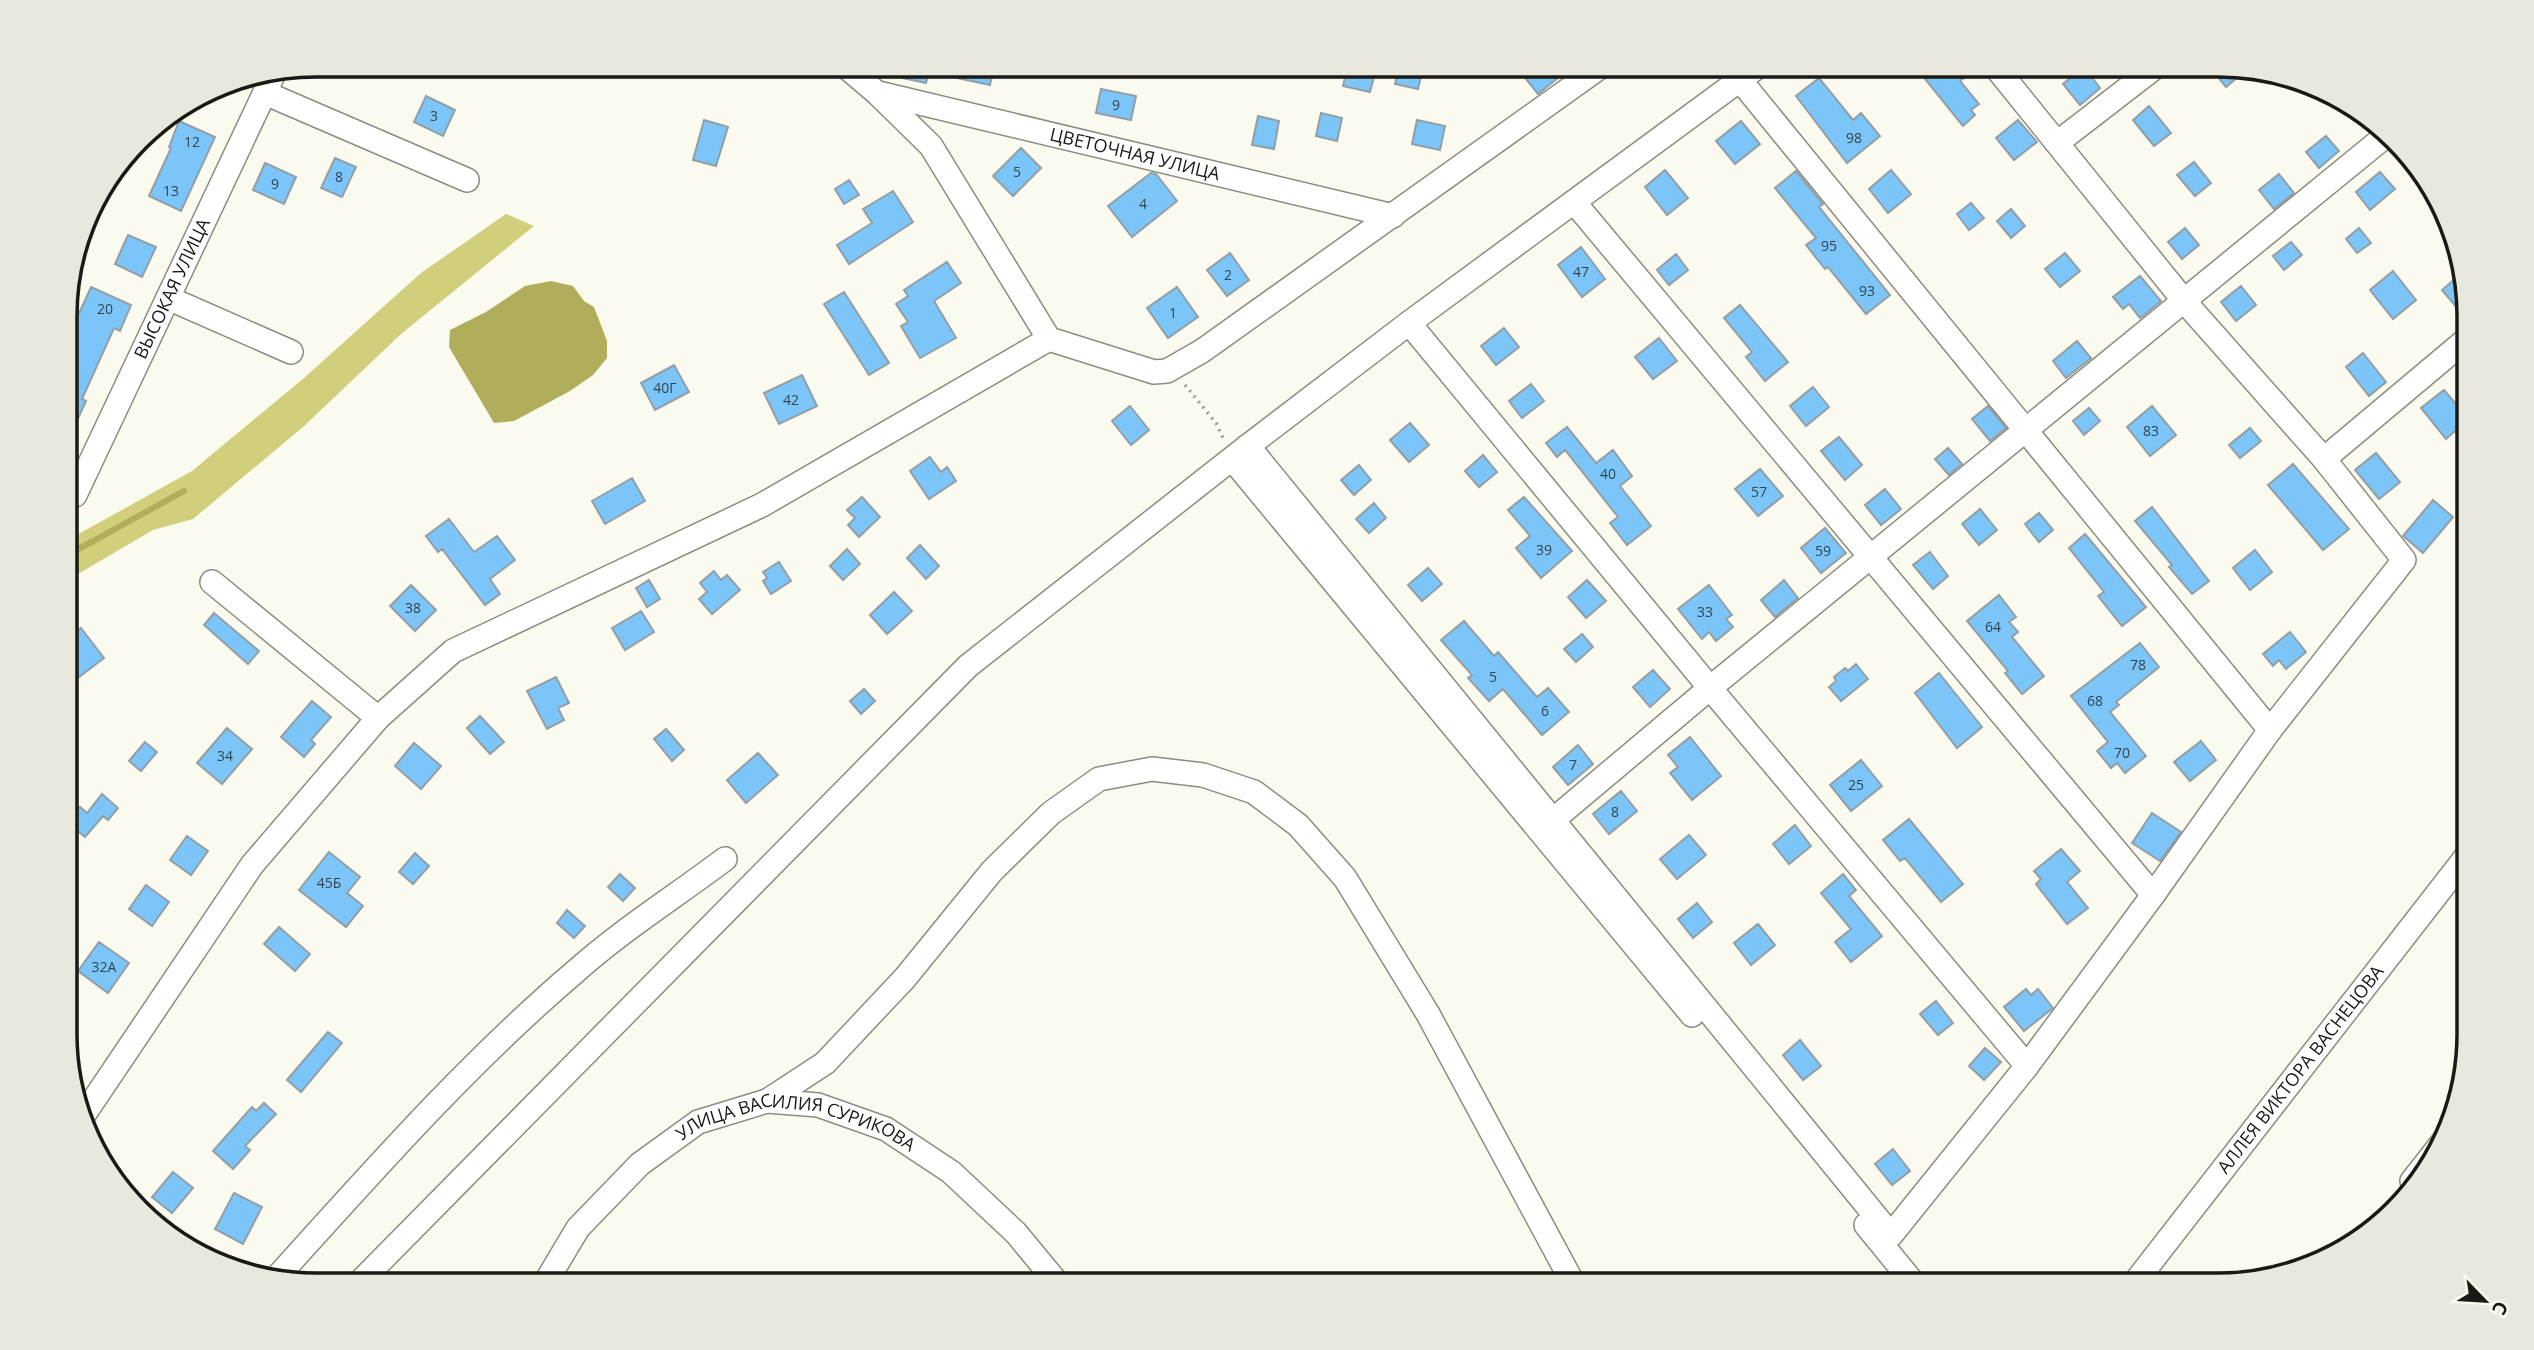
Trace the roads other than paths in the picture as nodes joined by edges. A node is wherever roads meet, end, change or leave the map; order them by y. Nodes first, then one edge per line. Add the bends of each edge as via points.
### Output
1 (858, 77) edge
2 (1587, 77) edge
3 (1744, 77) edge
4 (2004, 77) edge
5 (2142, 77) edge
6 (1740, 80) junction
7 (269, 83) edge
8 (877, 93) junction
9 (2380, 140) edge
10 (2057, 143) junction
11 (467, 180) dead end
12 (1574, 202) junction
13 (1393, 216) junction
14 (168, 298) junction
15 (2185, 302) junction
16 (1409, 323) junction
17 (1049, 339) junction
18 (2457, 347) edge
19 (291, 352) dead end
20 (2025, 430) junction
21 (1240, 453) junction
22 (2324, 458) junction
23 (78, 489) edge
24 (1870, 557) junction
25 (212, 582) dead end
26 (1710, 688) junction
27 (378, 718) junction
28 (2270, 730) junction
29 (1553, 820) junction
30 (726, 859) dead end
31 (2457, 868) edge
32 (2153, 895) junction
33 (2027, 1066) junction
34 (767, 1101) junction
35 (89, 1107) edge
36 (283, 1271) edge
37 (1567, 1272) edge
38 (1905, 1272) edge
39 (2143, 1272) edge
40 (369, 1273) edge
41 (551, 1273) edge
42 (1049, 1273) edge

1 - 8 street
2 - 13 street
3 - 6 street
4 - 10 street
5 - 10 street
6 - 12 street
6 - 20 street
7 - 11 street
7 - 14 street, ВЫСОКАЯ УЛИЦА
8 - 13 street, ЦВЕТОЧНАЯ УЛИЦА
8 - 17 street via 931,146
9 - 15 street
10 - 15 street
12 - 16 street
12 - 24 street
13 - 17 street via 1167,372
14 - 19 street
14 - 23 street, ВЫСОКАЯ УЛИЦА
15 - 20 street
15 - 22 street
16 - 21 street
16 - 26 street
17 - 27 street via 762,505 453,651
18 - 22 street
20 - 24 street
20 - 28 street
21 - 29 street
21 - 38 street
21 - 40 street via 968,666
22 - 28 street via 2404,560
24 - 26 street
24 - 32 street
25 - 27 street
26 - 29 street
26 - 33 street
27 - 35 street via 253,865
28 - 32 street
29 - 33 street via 1891,1235
30 - 36 street via 578,968 522,1018
31 - 39 street, АЛЛЕЯ ВИКТОРА ВАСНЕЦОВА
32 - 33 street
34 - 37 street via 825,1063 905,978 992,871 1051,813 1099,779 1152,769 1203,775 1254,792 1298,825 1345,878 1428,1014
34 - 41 street, УЛИЦА ВАСИЛИЯ СУРИКОВА via 698,1122 640,1164 578,1228
34 - 42 street, УЛИЦА ВАСИЛИЯ СУРИКОВА via 818,1105 886,1129 951,1172 1016,1233

